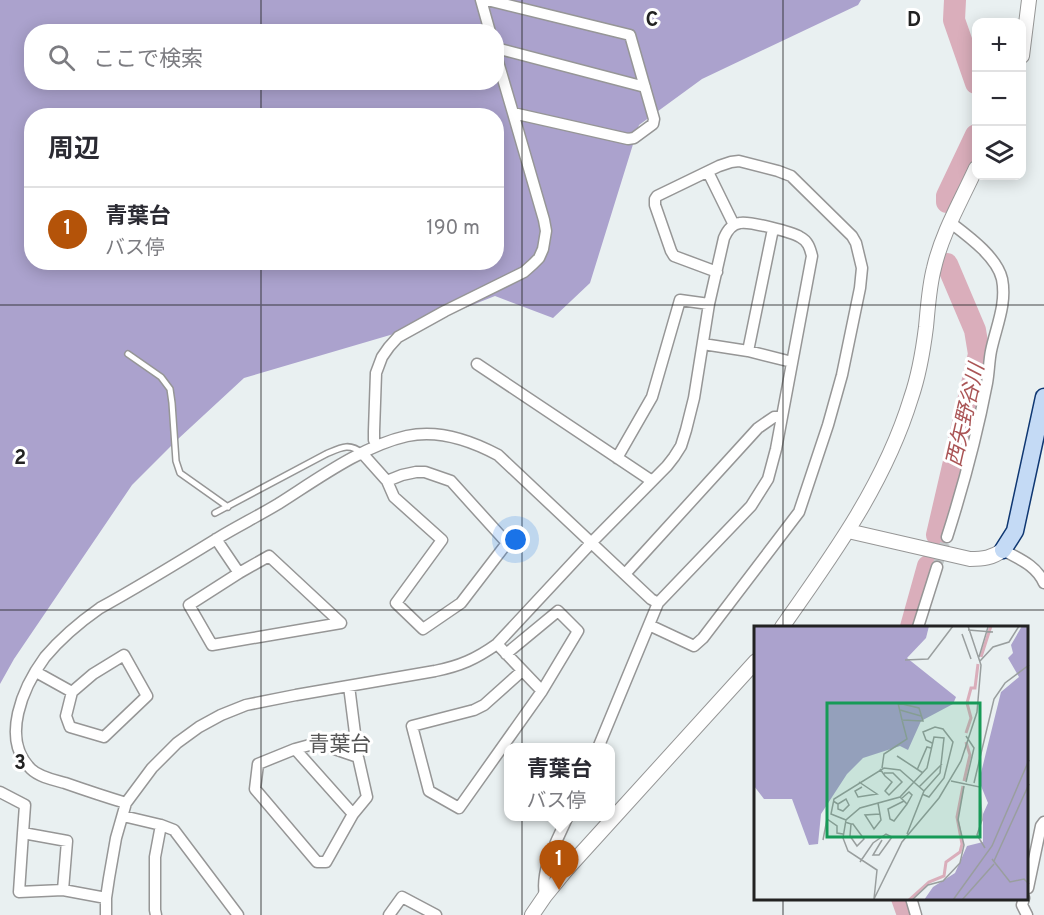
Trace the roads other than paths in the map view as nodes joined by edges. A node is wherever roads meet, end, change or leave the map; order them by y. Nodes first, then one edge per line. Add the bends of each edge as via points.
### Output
1 (481, 0) edge
2 (487, 0) edge
3 (1029, 0) edge
4 (488, 24) edge
5 (1026, 29) edge
6 (504, 50) edge
7 (504, 82) edge
8 (645, 87) junction
9 (513, 112) junction
10 (708, 172) junction
11 (972, 177) edge
12 (951, 223) junction
13 (734, 225) junction
14 (773, 229) junction
15 (717, 272) junction
16 (709, 304) junction
17 (703, 344) junction
18 (748, 351) junction
19 (128, 354) dead end
20 (792, 362) junction
21 (477, 364) dead end
22 (1044, 397) edge
23 (782, 417) junction
24 (377, 446) junction
25 (362, 453) junction
26 (616, 458) junction
27 (387, 481) junction
28 (652, 481) junction
29 (228, 507) junction
30 (215, 513) dead end
31 (848, 531) junction
32 (947, 537) tunnel mouth
33 (216, 539) junction
34 (592, 542) junction
35 (1003, 550) junction
36 (937, 567) tunnel mouth
37 (239, 573) junction
38 (625, 574) junction
39 (1044, 583) edge
40 (658, 603) junction
41 (649, 625) junction
42 (783, 626) edge
43 (918, 626) edge
44 (497, 644) junction
45 (506, 654) junction
46 (754, 663) edge
47 (522, 671) junction
48 (36, 672) junction
49 (349, 686) junction
50 (542, 691) junction
51 (72, 692) junction
52 (505, 743) edge
53 (600, 743) edge
54 (504, 745) edge
55 (296, 749) junction
56 (358, 757) junction
57 (0, 792) edge
58 (126, 803) junction
59 (353, 814) junction
60 (123, 816) junction
61 (615, 816) edge
62 (566, 821) edge
63 (611, 821) edge
64 (1044, 822) edge
65 (161, 825) junction
66 (23, 833) junction
67 (1029, 883) edge
68 (63, 890) junction
69 (545, 896) junction
70 (106, 898) junction
71 (912, 900) edge
72 (1023, 900) edge
73 (106, 915) edge
74 (156, 915) edge
75 (238, 915) edge
76 (389, 915) edge
77 (436, 915) edge
78 (532, 915) edge
79 (916, 915) edge
80 (1027, 915) edge

1 - 4 street
2 - 8 street via 630,35
3 - 5 street
6 - 8 street
7 - 9 street
8 - 9 street via 654,124 634,138
9 - 24 street via 544,220 543,249 524,272 445,310 398,337 389,347 376,373
10 - 13 street
10 - 15 street via 657,196 655,205 674,256
10 - 41 street via 739,161 791,176 852,236 860,254 862,276 842,375 799,512 694,646
11 - 12 street
12 - 31 street via 933,271 912,398 878,479
12 - 32 street via 997,266 1002,279 1002,307 988,381
13 - 14 street via 741,222
13 - 15 street via 724,238
14 - 18 street
14 - 20 street via 799,236 812,256
15 - 16 street
16 - 17 street
16 - 26 street via 681,300 652,397
17 - 18 street
17 - 28 street via 681,446
18 - 20 street
19 - 29 lane via 161,377 170,389 180,473
20 - 23 street
21 - 26 street
22 - 35 main road via 1018,521
23 - 38 street via 774,417 758,428
23 - 40 street via 768,479 751,506
24 - 25 street
24 - 34 street via 408,435 426,434 471,441 498,455
25 - 27 street
25 - 29 lane via 350,446 333,451
25 - 33 street
26 - 28 street
27 - 27 street via 394,497 442,540 396,603 423,629 461,603 507,543 451,481 425,472
28 - 34 street
29 - 30 lane
31 - 35 street via 970,559 987,558
31 - 42 street
33 - 37 street
33 - 48 street via 80,622
34 - 38 street
34 - 44 street
35 - 39 street via 1035,568
36 - 43 street
37 - 37 street via 269,556 341,623 212,645 189,604
38 - 40 street
40 - 41 street
41 - 53 street
44 - 45 street
44 - 49 street via 457,666
45 - 47 street
45 - 50 street via 558,611 578,632
46 - 61 street
47 - 50 street
47 - 54 street via 474,710 412,726 429,791 459,808
48 - 51 street
48 - 58 street via 16,710 15,747 23,761 46,777
49 - 56 street
49 - 58 street via 246,705 221,715 177,743
50 - 52 street
51 - 51 street via 124,655 147,696 104,737 70,727 66,716
55 - 56 street via 317,743
55 - 59 street
55 - 59 street via 258,764 255,789 317,862 326,862
56 - 59 street via 367,797
57 - 66 street via 25,805
58 - 60 street
60 - 65 street
60 - 70 street
62 - 69 street via 548,863
63 - 69 street
64 - 67 street
65 - 74 street via 155,856
65 - 75 street via 174,830
66 - 68 street via 67,841
66 - 68 street via 19,892
68 - 70 street
69 - 78 street
70 - 73 street
71 - 79 street
72 - 80 street
76 - 77 street via 402,897

